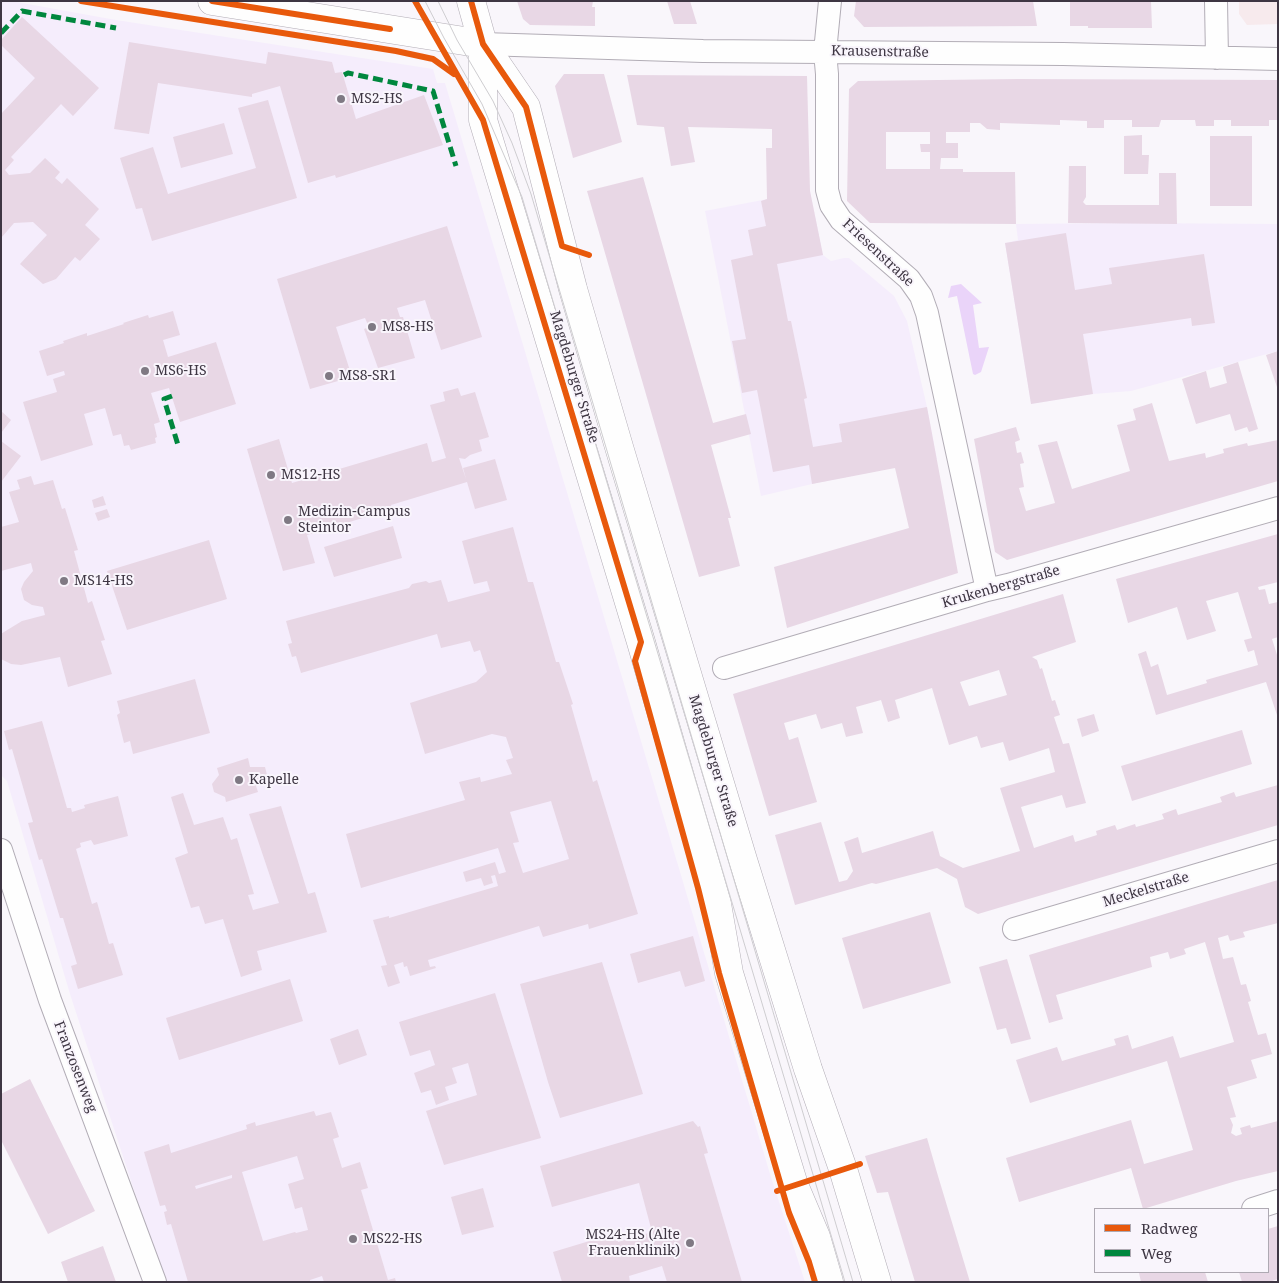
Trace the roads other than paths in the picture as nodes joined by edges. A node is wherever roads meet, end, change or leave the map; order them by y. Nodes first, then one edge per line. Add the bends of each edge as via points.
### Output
1 (212, 1) edge
2 (471, 1) edge
3 (830, 1) edge
4 (1216, 1) edge
5 (483, 44) junction
6 (826, 52) junction
7 (1217, 58) junction
8 (1278, 59) edge
9 (1278, 508) edge
10 (986, 590) junction
11 (724, 668) dead end
12 (1, 850) edge
13 (1278, 851) edge
14 (1014, 929) dead end
15 (1278, 1201) edge
16 (1256, 1208) edge
17 (155, 1282) edge
18 (829, 1282) edge
19 (877, 1282) edge

1 - 5 street
2 - 5 street
3 - 6 street, Friesenstraße
4 - 7 street
5 - 6 street, Krausenstraße
5 - 18 street, Magdeburger Straße via 484,120 715,895 729,973 794,1186 816,1237
5 - 19 street, Magdeburger Straße via 526,107 573,289 622,456 746,870
6 - 7 street, Krausenstraße
6 - 10 street, Friesenstraße via 827,190 831,205 841,220 909,279 921,296
7 - 8 street, Krausenstraße
9 - 10 street, Krukenbergstraße
10 - 11 street, Krukenbergstraße
12 - 17 street, Franzosenweg via 50,1000
13 - 14 street, Meckelstraße
15 - 16 street

